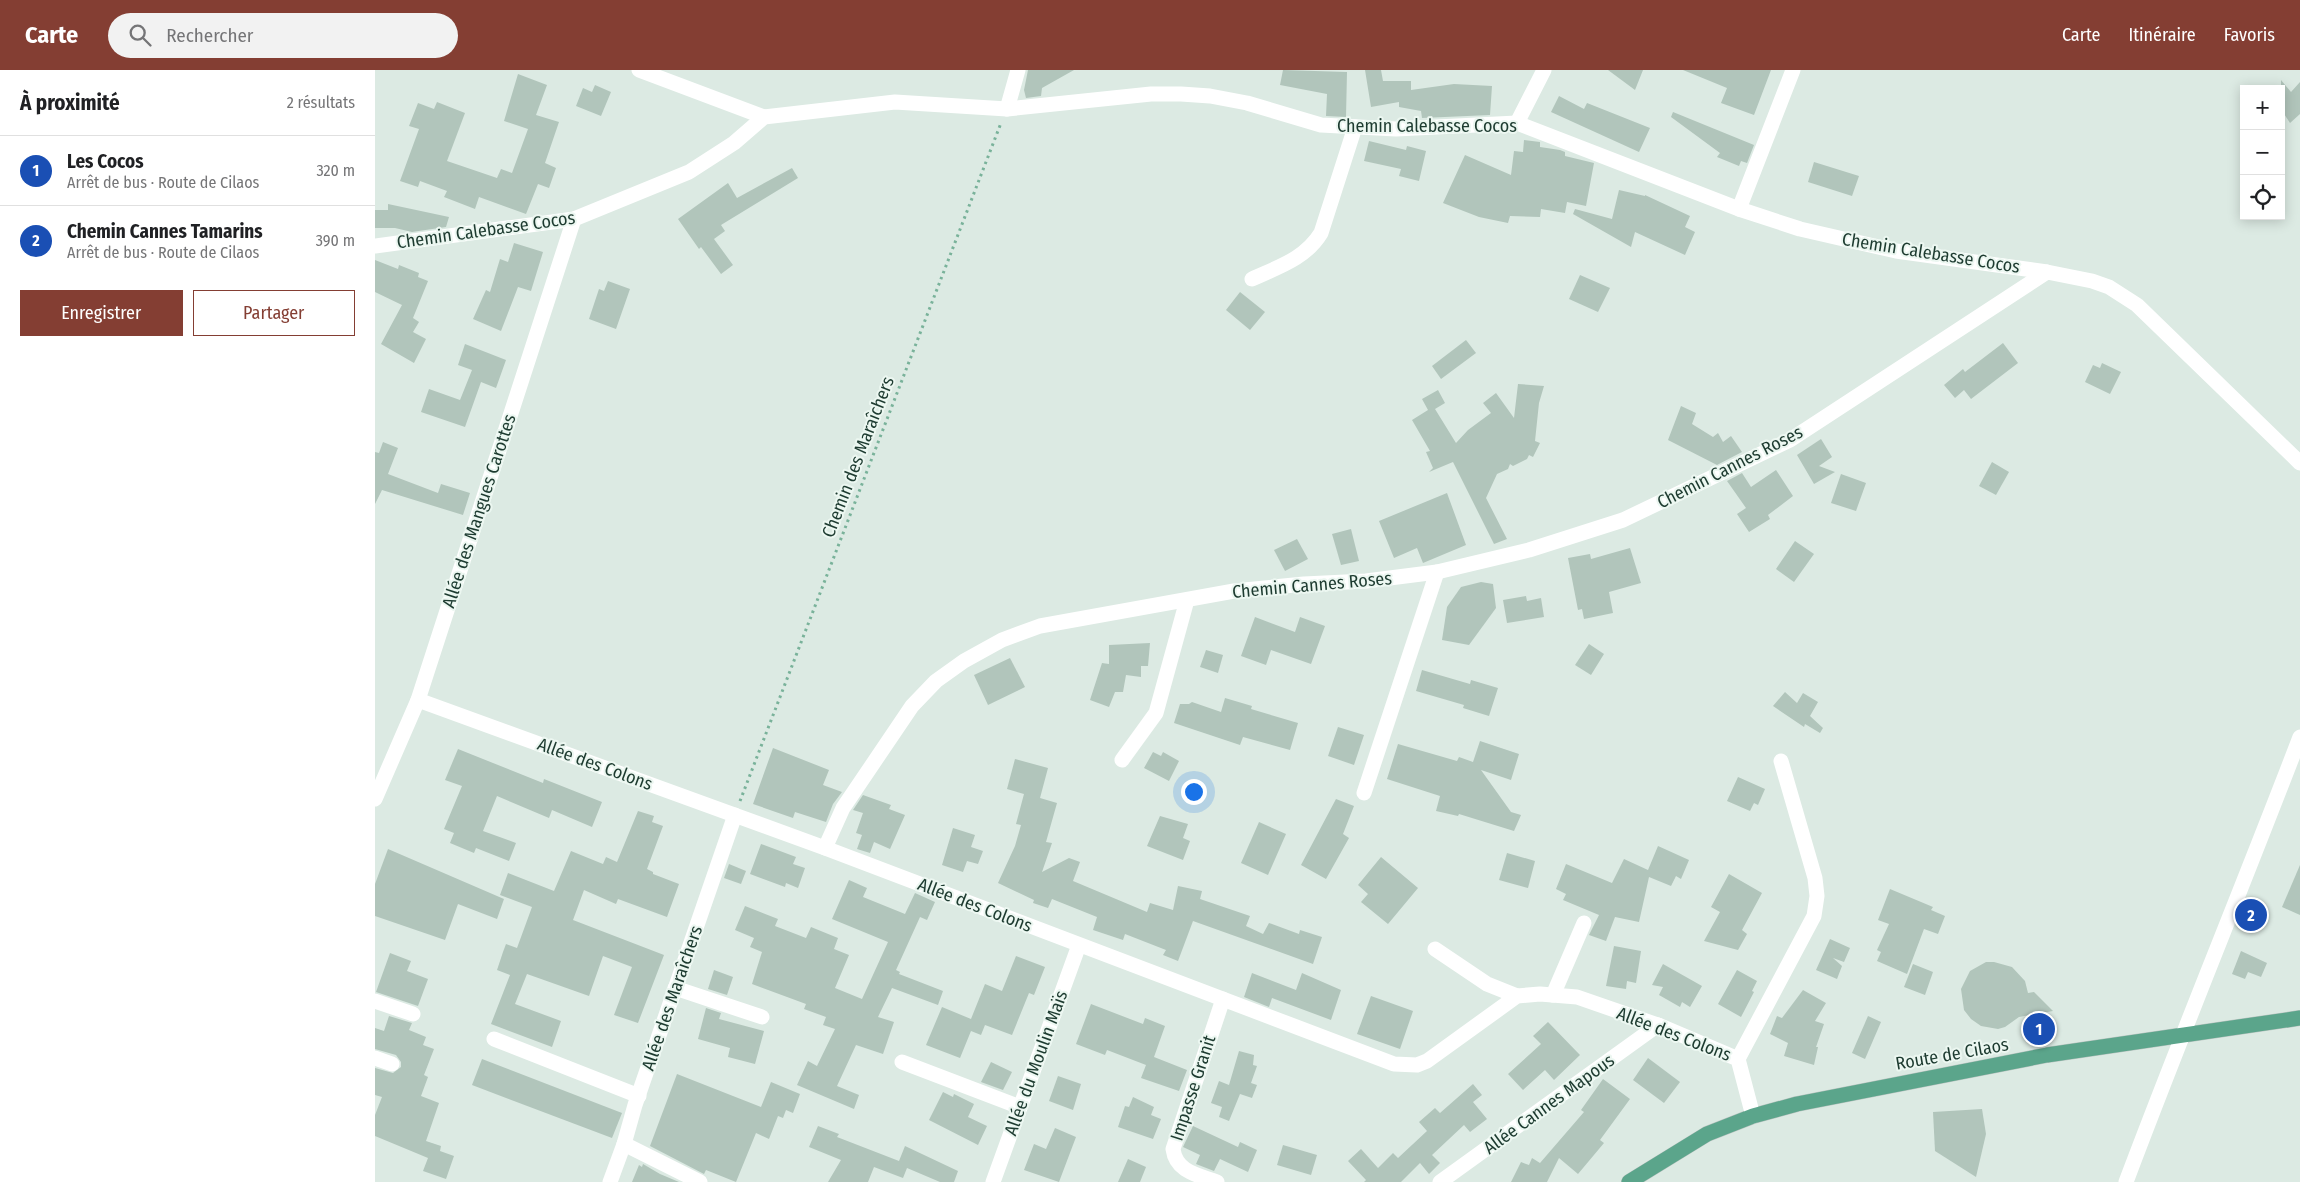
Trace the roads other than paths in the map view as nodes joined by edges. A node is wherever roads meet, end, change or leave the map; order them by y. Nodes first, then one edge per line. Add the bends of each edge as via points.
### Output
1 (639, 70) edge
2 (1017, 70) edge
3 (1545, 70) edge
4 (1793, 70) edge
5 (1007, 109) junction
6 (764, 117) junction
7 (1517, 123) junction
8 (1355, 126) junction
9 (1739, 209) junction
10 (574, 219) junction
11 (375, 246) edge
12 (2047, 272) junction
13 (1252, 279) dead end
14 (2300, 463) edge
15 (1437, 572) junction
16 (1187, 600) junction
17 (418, 700) junction
18 (2300, 737) edge
19 (1122, 760) dead end
20 (1781, 761) dead end
21 (1364, 793) dead end
22 (375, 799) edge
23 (735, 815) junction
24 (825, 848) junction
25 (1584, 923) dead end
26 (1079, 945) junction
27 (1435, 949) dead end
28 (675, 988) junction
29 (1553, 995) junction
30 (1517, 996) junction
31 (1223, 999) junction
32 (375, 1000) edge
33 (413, 1014) dead end
34 (762, 1017) dead end
35 (2300, 1018) edge
36 (1658, 1025) junction
37 (2181, 1035) junction
38 (494, 1039) dead end
39 (375, 1058) edge
40 (1738, 1059) junction
41 (902, 1062) dead end
42 (392, 1064) dead end
43 (639, 1096) junction
44 (1021, 1106) junction
45 (1753, 1116) junction
46 (625, 1144) junction
47 (610, 1182) edge
48 (700, 1182) edge
49 (993, 1182) edge
50 (1217, 1182) edge
51 (1440, 1182) edge
52 (1629, 1182) edge
53 (2126, 1182) edge

1 - 6 street
2 - 5 street
3 - 7 street
4 - 9 street
5 - 6 street, Chemin Calebasse Cocos via 895,102
5 - 8 street, Chemin Calebasse Cocos via 1151,94 1181,94 1247,103 1321,125
6 - 10 street, Chemin Calebasse Cocos via 734,143 689,172
7 - 8 street, Chemin Calebasse Cocos via 1395,128
7 - 9 street, Chemin Calebasse Cocos
8 - 13 street via 1321,234 1313,247 1299,258
9 - 12 street, Chemin Calebasse Cocos via 1800,229 1896,251
10 - 11 street, Chemin Calebasse Cocos
10 - 17 street, Allée des Mangues Carottes
12 - 14 street, Chemin Calebasse Cocos via 2109,287 2137,305
12 - 15 street, Chemin Cannes Roses via 1790,440 1623,520 1529,550
15 - 16 street, Chemin Cannes Roses via 1367,581 1268,587
15 - 21 street
16 - 19 street via 1156,713
16 - 24 street, Chemin Cannes Roses via 1040,626 1002,640 964,661 912,706 843,808
17 - 22 street, Allée des Mangues Carottes
17 - 23 street, Allée des Colons
18 - 37 street via 2236,906
20 - 40 street via 1815,878 1817,896 1813,916
23 - 24 street, Allée des Colons
23 - 28 street, Allée des Maraîchers
24 - 26 street, Allée des Colons
25 - 29 street
26 - 31 street, Allée des Colons
26 - 44 street, Allée du Moulin Maïs
27 - 30 street, Allée des Colons via 1487,984
28 - 34 street
28 - 43 street, Allée des Maraîchers
29 - 30 street, Allée des Colons
29 - 36 street, Allée des Colons via 1577,997
30 - 31 street, Allée des Colons via 1427,1061 1405,1066
31 - 50 street, Impasse Granit via 1173,1149 1180,1167
32 - 33 street
35 - 37 main road, Route de Cilaos
36 - 40 street, Allée des Colons
36 - 51 street, Allée Cannes Mapous
37 - 45 main road, Route de Cilaos via 1842,1093
37 - 53 street
38 - 43 street
39 - 42 street
40 - 45 street, Allée des Colons
41 - 44 street
43 - 46 street, Allée des Maraîchers
44 - 49 street, Allée du Moulin Maïs
45 - 52 main road, Route de Cilaos via 1707,1134
46 - 47 street, Allée des Maraîchers
46 - 48 street

